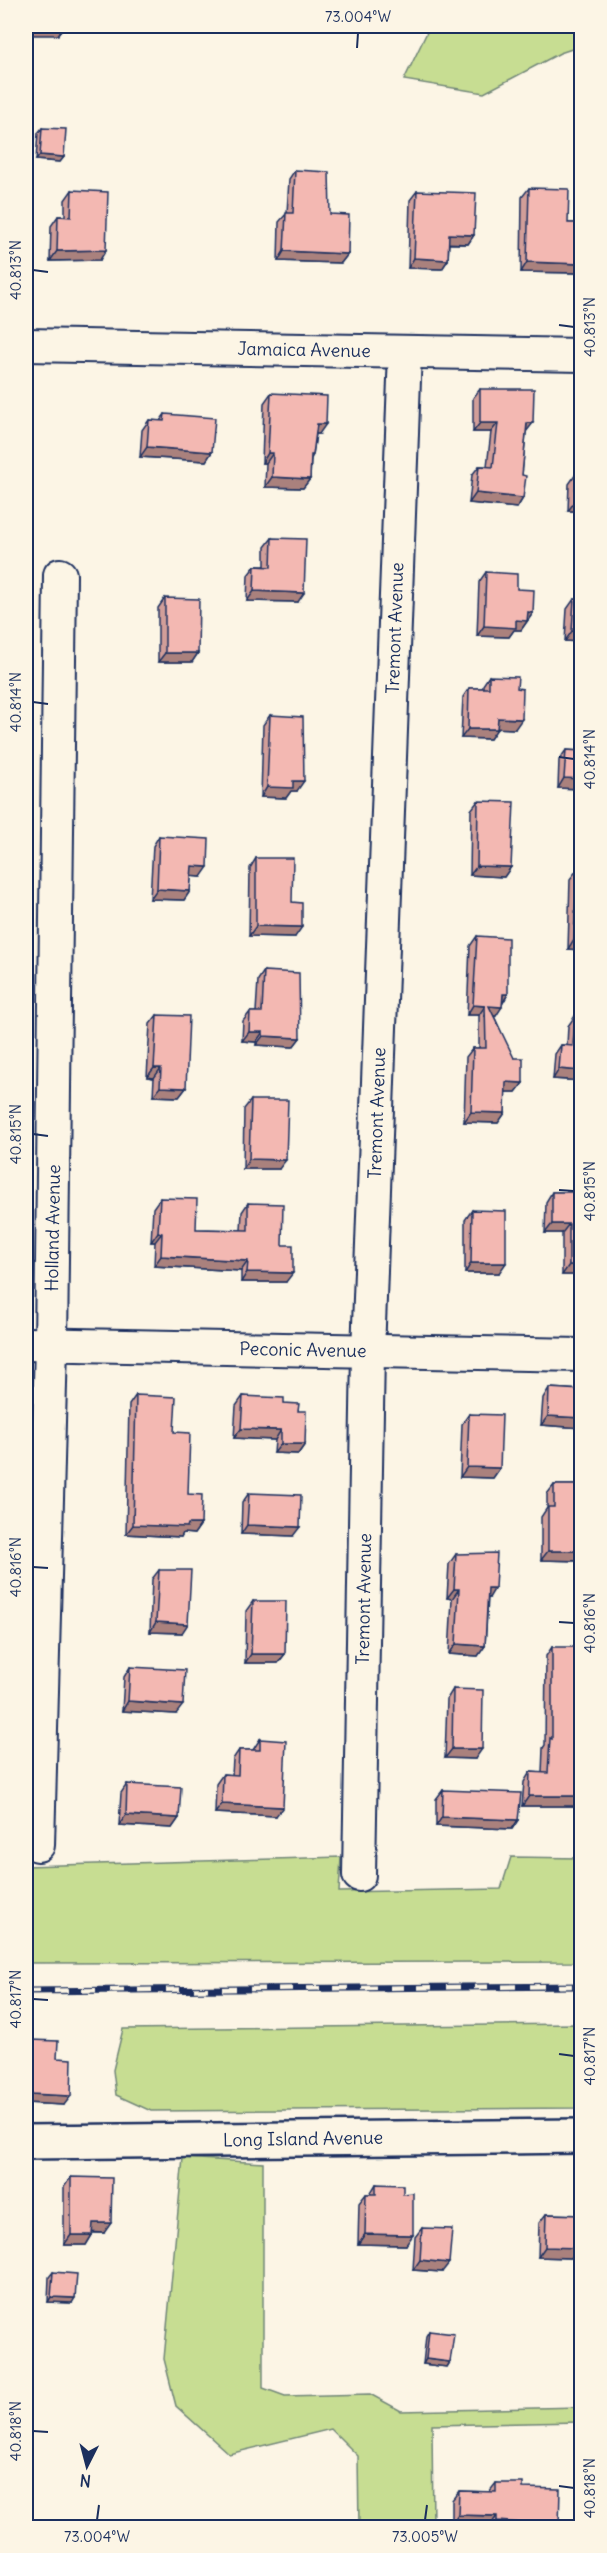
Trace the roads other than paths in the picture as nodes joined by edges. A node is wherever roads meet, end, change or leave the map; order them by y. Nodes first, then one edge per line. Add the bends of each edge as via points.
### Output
1 (26, 345) edge
2 (405, 352) junction
3 (582, 355) edge
4 (60, 575) dead end
5 (38, 1345) edge
6 (368, 1352) junction
7 (582, 1355) edge
8 (38, 1845) dead end
9 (359, 1875) dead end
10 (582, 2136) edge
11 (26, 2142) edge

1 - 2 street, Jamaica Avenue
2 - 3 street, Jamaica Avenue
2 - 6 street, Tremont Avenue
4 - 5 street, Holland Avenue
5 - 6 street, Peconic Avenue
5 - 8 street, Holland Avenue
6 - 7 street, Peconic Avenue
6 - 9 street, Tremont Avenue
10 - 11 street, Long Island Avenue

